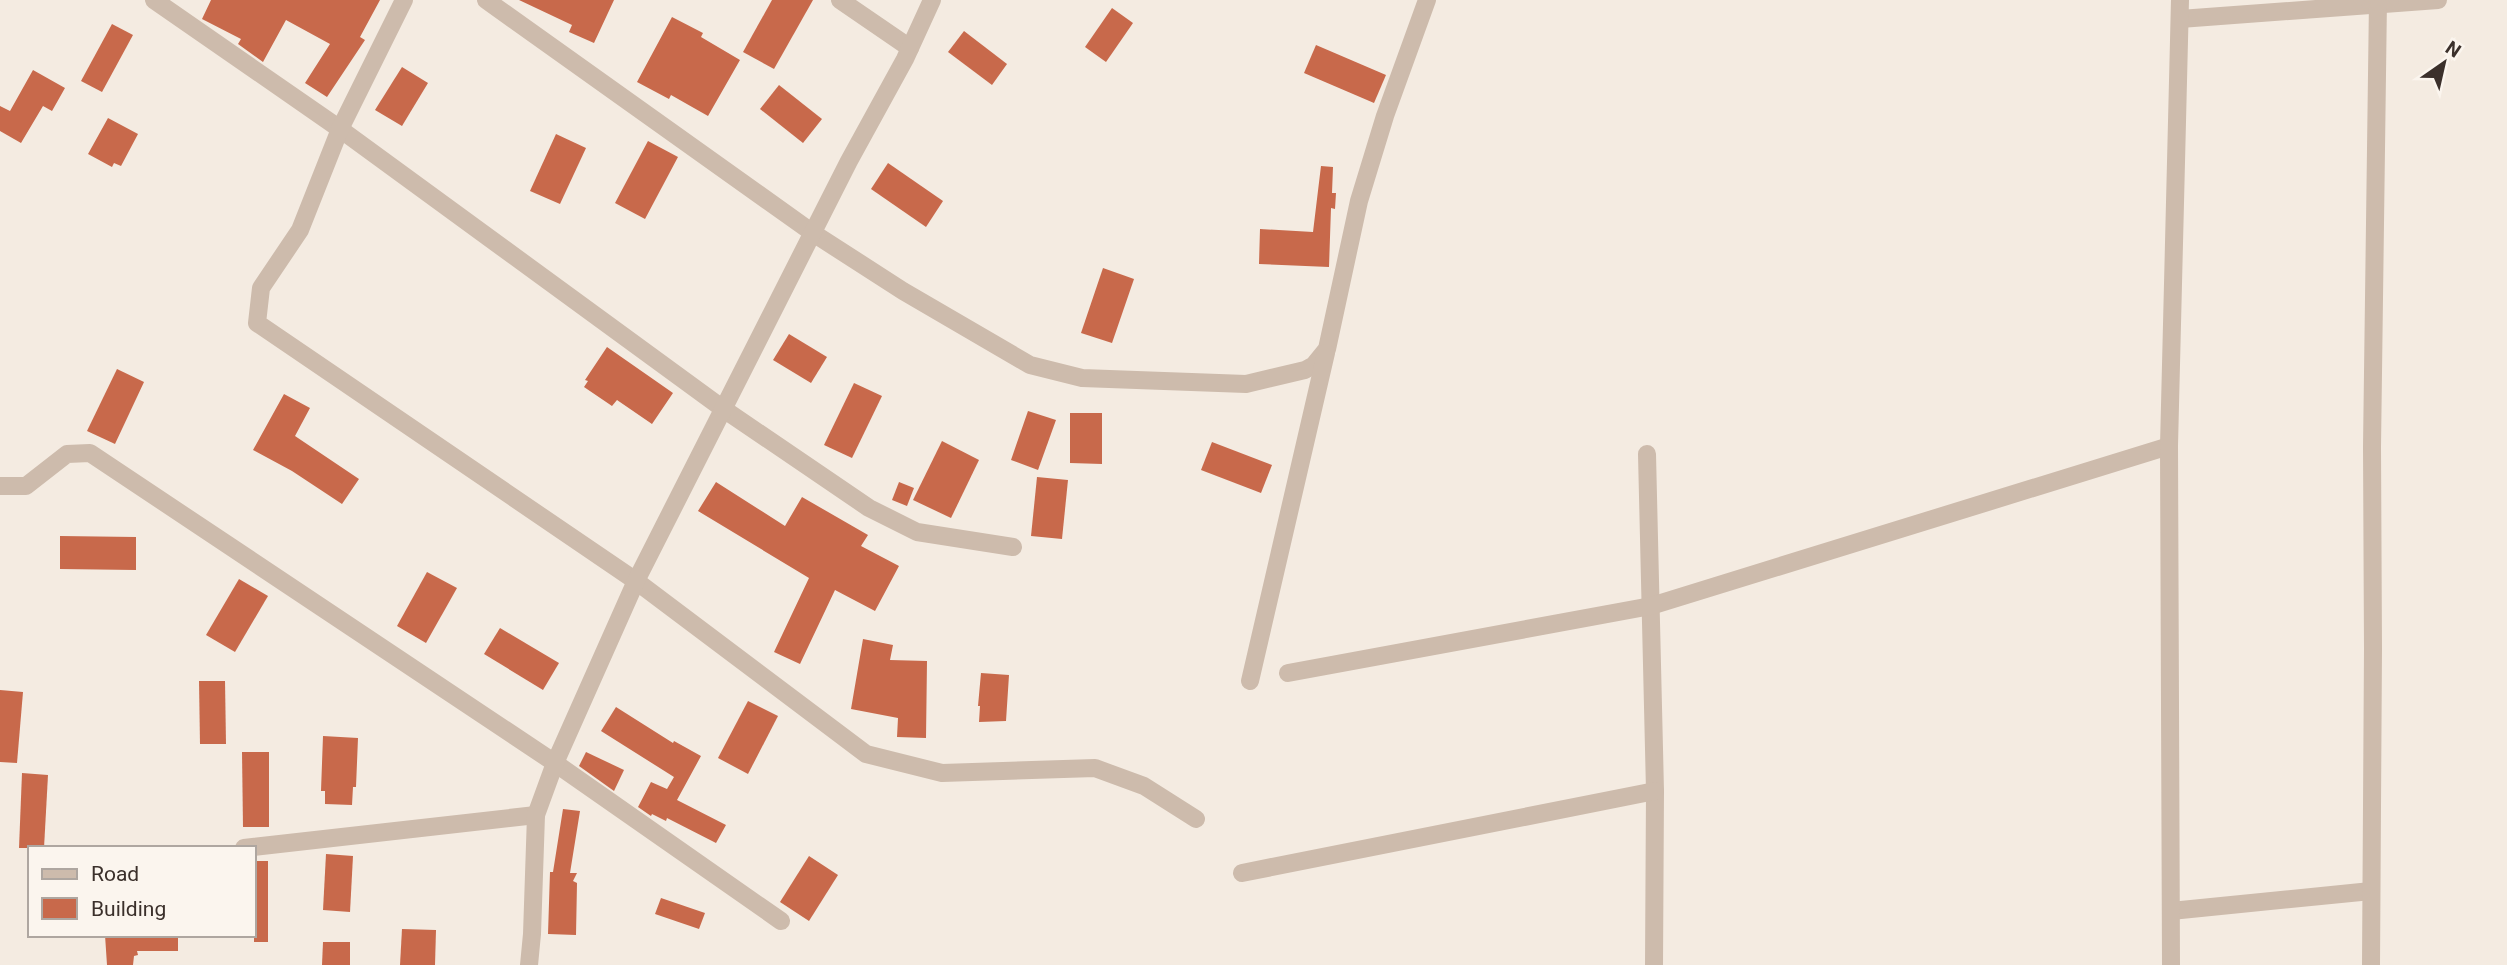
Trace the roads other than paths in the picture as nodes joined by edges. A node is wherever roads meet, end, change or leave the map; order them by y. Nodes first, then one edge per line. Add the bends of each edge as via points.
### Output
1 (154, 0) edge
2 (404, 0) edge
3 (486, 0) edge
4 (840, 0) edge
5 (932, 0) edge
6 (1427, 0) edge
7 (2180, 0) edge
8 (2438, 0) edge
9 (2378, 2) edge
10 (2180, 19) junction
11 (910, 48) junction
12 (340, 129) junction
13 (813, 233) junction
14 (1327, 349) junction
15 (722, 408) junction
16 (2169, 446) junction
17 (1647, 454) dead end
18 (0, 486) edge
19 (1013, 547) dead end
20 (636, 581) junction
21 (1651, 606) junction
22 (1288, 673) dead end
23 (1250, 681) dead end
24 (555, 763) junction
25 (1655, 791) junction
26 (536, 815) junction
27 (1195, 819) dead end
28 (256, 847) edge
29 (1242, 873) dead end
30 (2371, 891) junction
31 (2171, 911) junction
32 (781, 921) dead end
33 (529, 965) edge
34 (1654, 965) edge
35 (2171, 965) edge
36 (2371, 965) edge

1 - 12 street
2 - 12 street
3 - 13 street
4 - 11 street
5 - 11 street
6 - 14 street via 1359,201
7 - 10 street
8 - 9 street
9 - 10 street
9 - 30 street
10 - 16 street
11 - 13 street
12 - 15 street
12 - 20 street via 300,230 261,288 257,323
13 - 14 street via 1030,365 1082,378 1246,384 1305,370
13 - 15 street
14 - 23 street
15 - 19 street via 869,508 917,532
15 - 20 street
16 - 21 street
16 - 31 street
17 - 21 street
18 - 24 street via 26,486 67,454 90,453
20 - 24 street
20 - 27 street via 866,754 942,773 1095,768 1144,786
21 - 22 street
21 - 25 street
24 - 26 street
24 - 32 street
25 - 29 street
25 - 34 street
26 - 28 street
26 - 33 street
30 - 31 street
30 - 36 street
31 - 35 street

